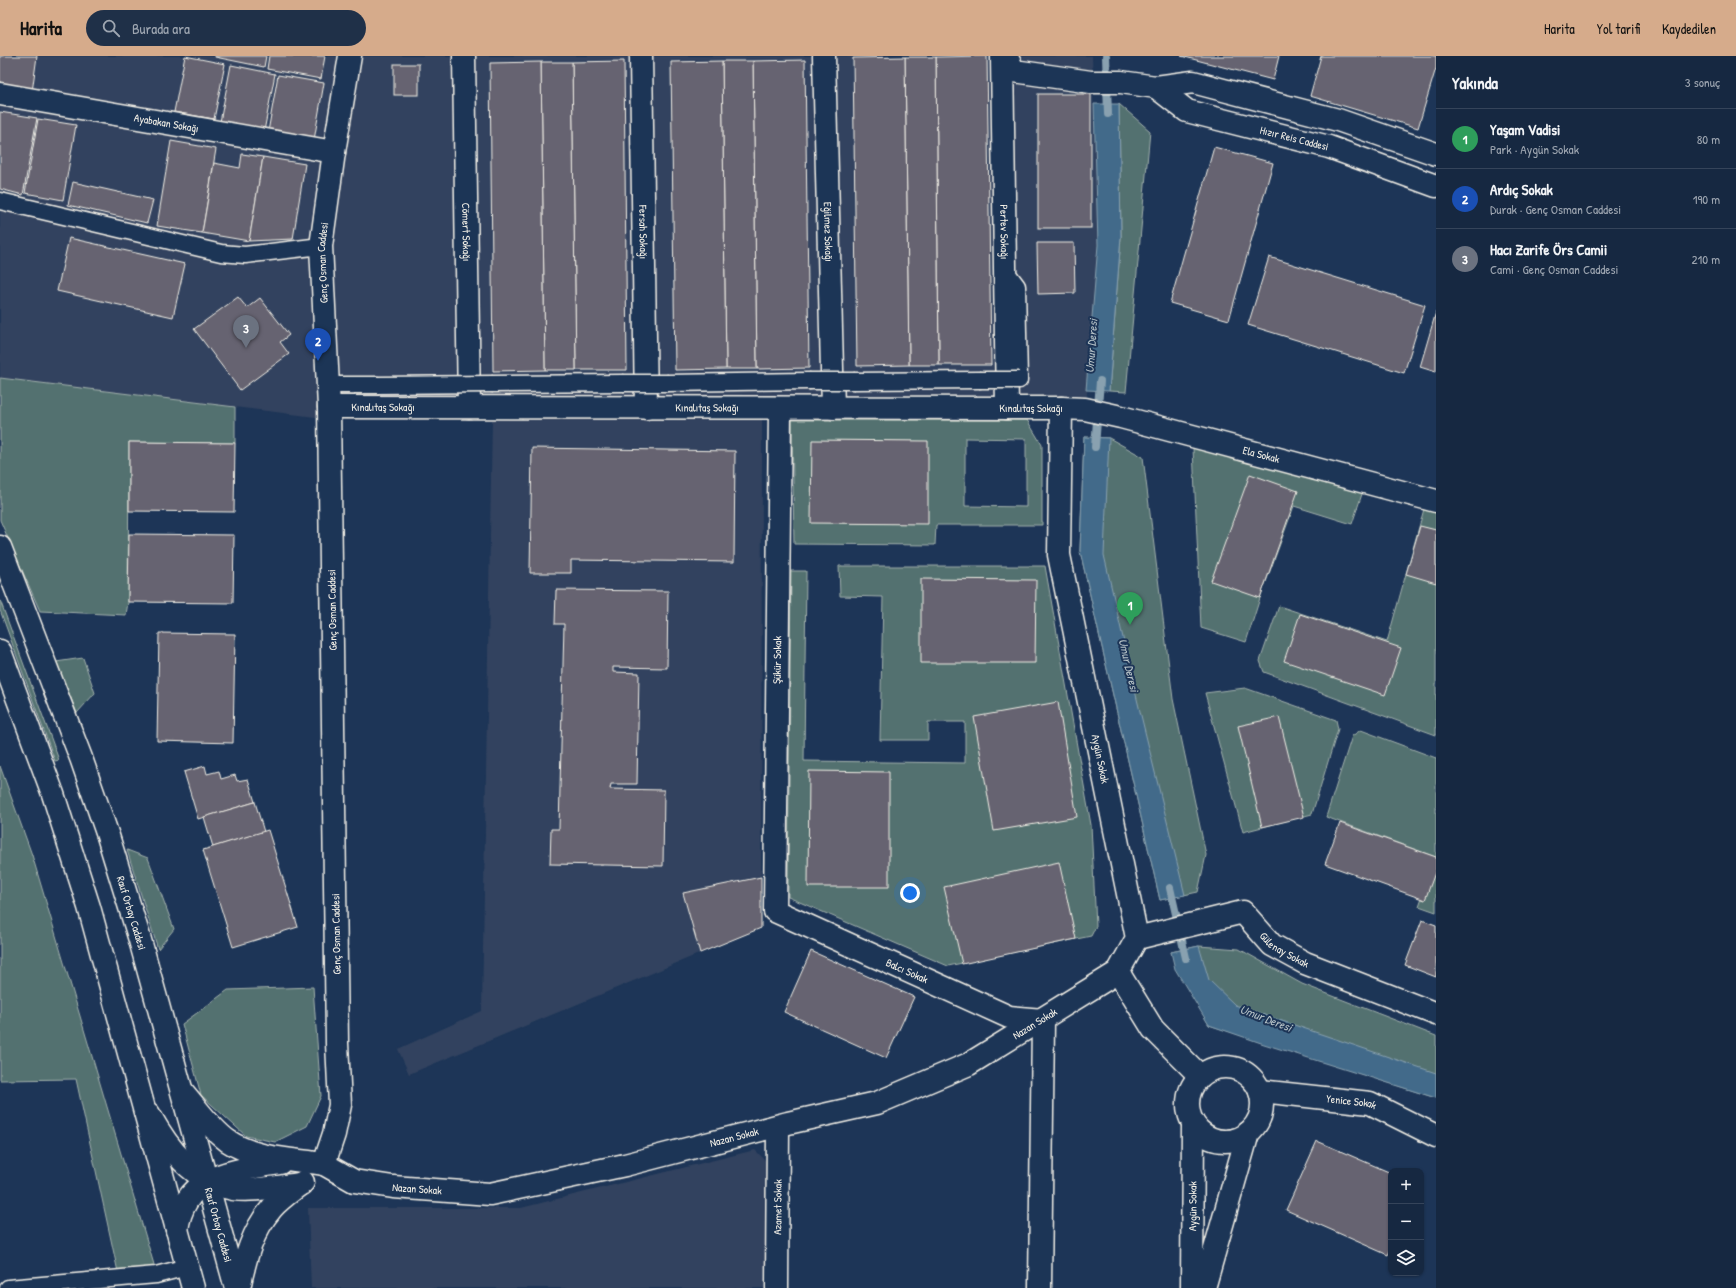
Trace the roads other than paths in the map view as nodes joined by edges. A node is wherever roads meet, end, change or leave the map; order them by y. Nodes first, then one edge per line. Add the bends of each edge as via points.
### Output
1 (350, 56) edge
2 (464, 56) edge
3 (641, 56) edge
4 (824, 56) edge
5 (1002, 56) edge
6 (1006, 56) edge
7 (1156, 88) junction
8 (0, 94) edge
9 (334, 152) junction
10 (1436, 154) edge
11 (1436, 186) edge
12 (0, 201) edge
13 (321, 246) junction
14 (1005, 270) junction
15 (328, 385) junction
16 (329, 407) junction
17 (470, 407) junction
18 (646, 408) junction
19 (780, 408) junction
20 (833, 408) junction
21 (1007, 408) junction
22 (1061, 408) junction
23 (1085, 409) joint
24 (1436, 501) edge
25 (0, 548) edge
26 (0, 651) edge
27 (775, 911) joint
28 (1137, 938) junction
29 (1118, 972) junction
30 (1436, 1014) edge
31 (1043, 1020) junction
32 (1200, 1076) junction
33 (182, 1091) junction
34 (1260, 1091) junction
35 (142, 1102) junction
36 (1193, 1123) junction
37 (778, 1126) junction
38 (1248, 1133) junction
39 (1436, 1136) edge
40 (296, 1160) junction
41 (324, 1164) junction
42 (207, 1181) junction
43 (301, 1184) junction
44 (177, 1230) junction
45 (188, 1267) junction
46 (8, 1288) edge
47 (193, 1288) edge
48 (238, 1288) edge
49 (777, 1288) edge
50 (1040, 1288) edge
51 (1192, 1288) edge
52 (1204, 1288) edge

1 - 9 street, Genç Osman Caddesi
2 - 17 street, Cömert Sokağı
3 - 18 street, Fersah Sokağı
4 - 20 street, Eğilmez Sokağı
5 - 14 street, Pertev Sokağı
6 - 7 street, Hızır Reis Caddesi via 1014,71
7 - 10 street, Hızır Reis Caddesi via 1193,82 1338,120
7 - 11 street, Hızır Reis Caddesi via 1187,111 1329,147
8 - 9 street, Ayabakan Sokağı
9 - 13 street, Genç Osman Caddesi
12 - 13 lane via 221,253 245,255
13 - 15 street, Genç Osman Caddesi
14 - 15 lane, bridge via 1017,286 1019,380
14 - 21 street, Pertev Sokağı
15 - 16 street, Genç Osman Caddesi
16 - 17 street, Kınalıtaş Sokağı
16 - 41 street, Genç Osman Caddesi via 337,1043 340,1104
17 - 18 street, Kınalıtaş Sokağı
18 - 19 street, Kınalıtaş Sokağı
19 - 20 street, Kınalıtaş Sokağı
19 - 27 street, Şükür Sokak
20 - 21 street, Kınalıtaş Sokağı
21 - 22 street, Kınalıtaş Sokağı
22 - 23 street, Kınalıtaş Sokağı
22 - 28 street, Aygün Sokak via 1059,556
23 - 24 street, Ela Sokak
25 - 33 street, Rauf Orbay Caddesi via 108,836
26 - 35 street via 72,848
27 - 31 street, Balcı Sokak via 1009,1017
28 - 29 street
28 - 30 street, Gülenay Sokak via 1243,912 1272,945 1305,963
29 - 31 street, Nazan Sokak
29 - 32 street via 1153,1029
31 - 37 street, Nazan Sokak via 969,1064 877,1103
31 - 50 street
32 - 34 street via 1222,1067 1234,1068 1245,1073
32 - 36 street, Aygün Sokak via 1192,1086 1188,1098 1188,1111
33 - 40 street via 217,1131 240,1148 258,1154
33 - 42 street, Rauf Orbay Caddesi
34 - 38 street via 1261,1114 1256,1125
34 - 39 street, Yenice Sokak via 1370,1103
35 - 42 street via 173,1151
35 - 44 street
36 - 38 street via 1201,1133 1212,1139 1225,1141 1237,1139
36 - 51 street, Aygün Sokak
37 - 41 street, Nazan Sokak via 624,1165 490,1194 393,1187 354,1181
37 - 49 street, Azamet Sokak
38 - 52 street
40 - 41 street
40 - 42 street via 233,1171
41 - 43 street
42 - 43 street via 234,1189
42 - 44 street via 195,1189 188,1198 178,1218
42 - 48 street, Rauf Orbay Caddesi
43 - 48 street via 273,1207 259,1225 250,1244
44 - 45 street
45 - 46 lane via 156,1274
45 - 47 street

